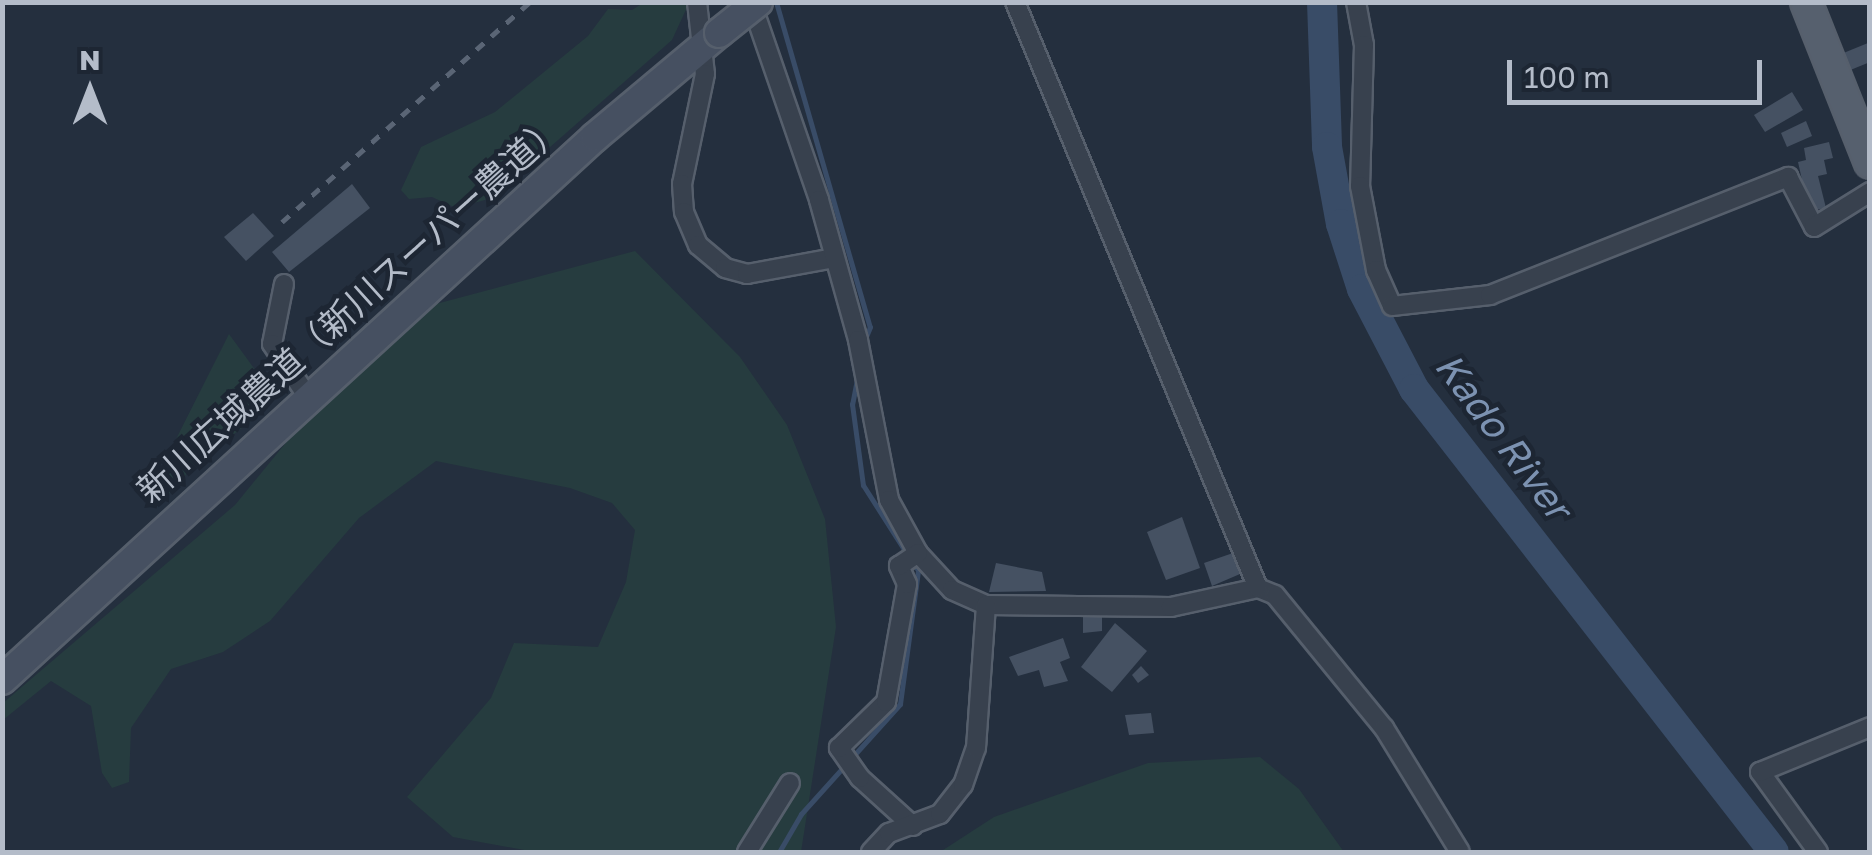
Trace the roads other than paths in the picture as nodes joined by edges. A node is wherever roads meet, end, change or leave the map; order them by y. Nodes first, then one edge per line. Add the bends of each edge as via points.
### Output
1 (697, 2) edge
2 (754, 2) edge
3 (1015, 2) edge
4 (1356, 2) edge
5 (1806, 2) edge
6 (710, 39) junction
7 (1870, 162) edge
8 (1870, 192) edge
9 (834, 258) junction
10 (284, 284) dead end
11 (308, 397) junction
12 (918, 553) junction
13 (1258, 588) junction
14 (986, 605) junction
15 (2, 680) edge
16 (1870, 727) edge
17 (790, 783) dead end
18 (912, 826) junction
19 (747, 852) edge
20 (871, 852) edge
21 (1460, 852) edge
22 (1818, 852) edge

1 - 6 street
2 - 6 street, 新川広域農道（新川スーパー農道）, bridge
2 - 9 street
3 - 13 street
4 - 8 street via 1364,45 1360,186 1376,270 1392,306 1490,296 1788,177 1814,227
5 - 7 main road
6 - 9 street via 682,184 684,212 698,245 724,268 748,274
6 - 11 street, 新川広域農道（新川スーパー農道）
9 - 12 street via 858,340 889,500
10 - 11 street via 272,344
11 - 15 street, 新川広域農道（新川スーパー農道）
12 - 14 street via 952,590
12 - 18 street via 900,565 907,584 886,702 839,748
13 - 14 street via 1171,607
13 - 21 street via 1275,595 1384,728
14 - 18 street via 976,748 962,786 940,814
16 - 22 street via 1760,772
17 - 19 street
18 - 20 street via 889,833

